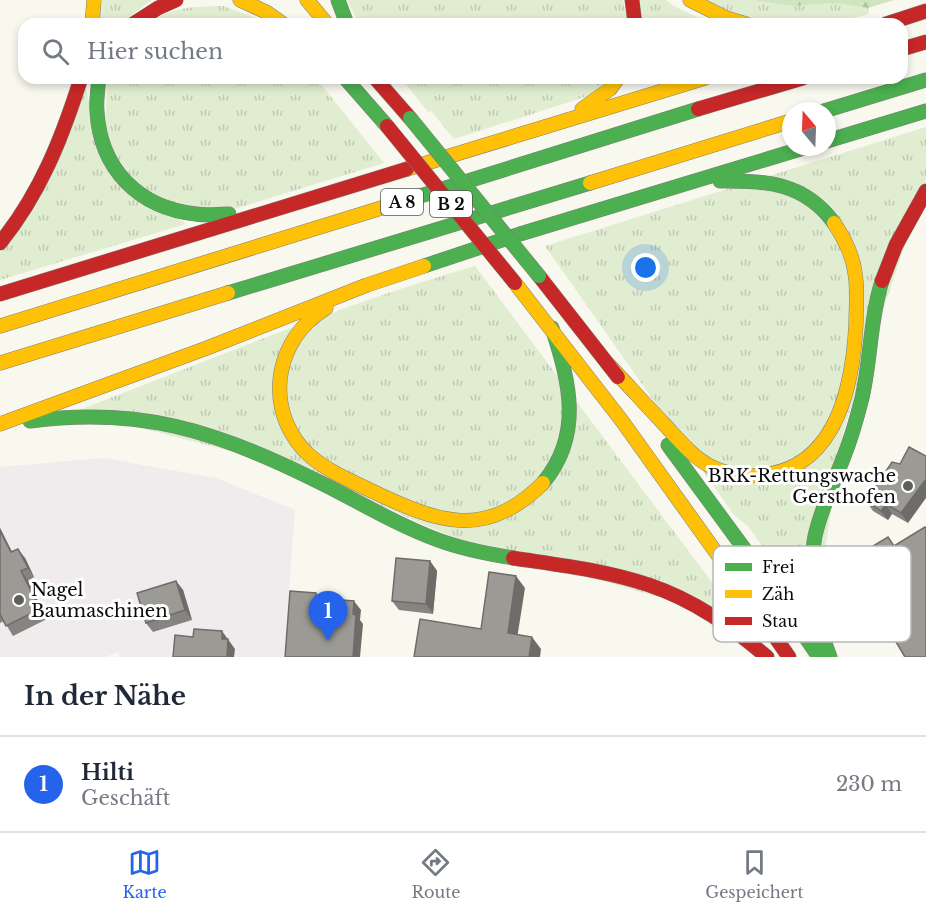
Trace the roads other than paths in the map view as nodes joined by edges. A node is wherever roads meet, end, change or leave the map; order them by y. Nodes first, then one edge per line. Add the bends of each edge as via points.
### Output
1 (94, 0) edge
2 (176, 0) edge
3 (240, 0) edge
4 (307, 0) edge
5 (338, 0) edge
6 (632, 0) edge
7 (690, 0) edge
8 (283, 8) dead end
9 (926, 11) edge
10 (92, 18) edge
11 (142, 18) edge
12 (274, 18) edge
13 (292, 18) edge
14 (322, 18) edge
15 (345, 18) edge
16 (635, 18) edge
17 (726, 18) edge
18 (904, 18) edge
19 (926, 42) edge
20 (908, 47) edge
21 (926, 80) edge
22 (79, 84) edge
23 (98, 84) edge
24 (350, 84) edge
25 (380, 84) edge
26 (614, 84) edge
27 (686, 84) edge
28 (784, 84) edge
29 (836, 107) edge
30 (926, 111) edge
31 (782, 124) edge
32 (549, 126) junction
33 (836, 138) edge
34 (782, 155) edge
35 (692, 182) junction
36 (926, 191) edge
37 (277, 208) junction
38 (0, 243) edge
39 (367, 285) junction
40 (0, 294) edge
41 (0, 326) edge
42 (552, 328) junction
43 (0, 363) edge
44 (608, 364) junction
45 (0, 425) edge
46 (741, 546) edge
47 (814, 546) edge
48 (713, 548) edge
49 (713, 615) edge
50 (750, 642) edge
51 (779, 642) edge
52 (809, 642) edge
53 (824, 642) edge
54 (767, 657) edge
55 (789, 657) edge
56 (819, 657) edge
57 (830, 657) edge

1 - 10 highway
2 - 11 highway
3 - 12 highway
4 - 14 highway
5 - 15 highway
6 - 16 highway
7 - 17 highway
8 - 13 highway
9 - 18 highway
19 - 20 highway
21 - 29 highway
22 - 38 highway via 64,131 37,189
23 - 37 highway via 96,109 101,141 111,165 140,196 187,215
24 - 42 highway, B 2, bridge
25 - 44 highway, bridge
26 - 32 highway via 597,99
27 - 32 highway
28 - 41 highway, A 8
30 - 33 highway
31 - 43 highway, A 8
32 - 37 highway
34 - 35 highway
35 - 39 highway
35 - 44 highway via 765,182 791,189 814,201 836,226 855,273 856,321 852,360 833,426 816,451 798,465 773,475 746,476 708,465 681,442
36 - 47 highway via 894,246 876,302 863,393
37 - 40 highway
39 - 42 highway via 321,311 291,341 281,364 280,409 290,432 306,452 327,468 420,513 446,520 495,515 516,506 552,473 566,444 571,415 565,366
39 - 45 highway
42 - 48 highway
44 - 46 highway
45 - 49 highway via 42,419 100,418 184,427 234,444 447,543 631,579 667,591
50 - 54 highway
51 - 55 highway
52 - 56 highway
53 - 57 highway

